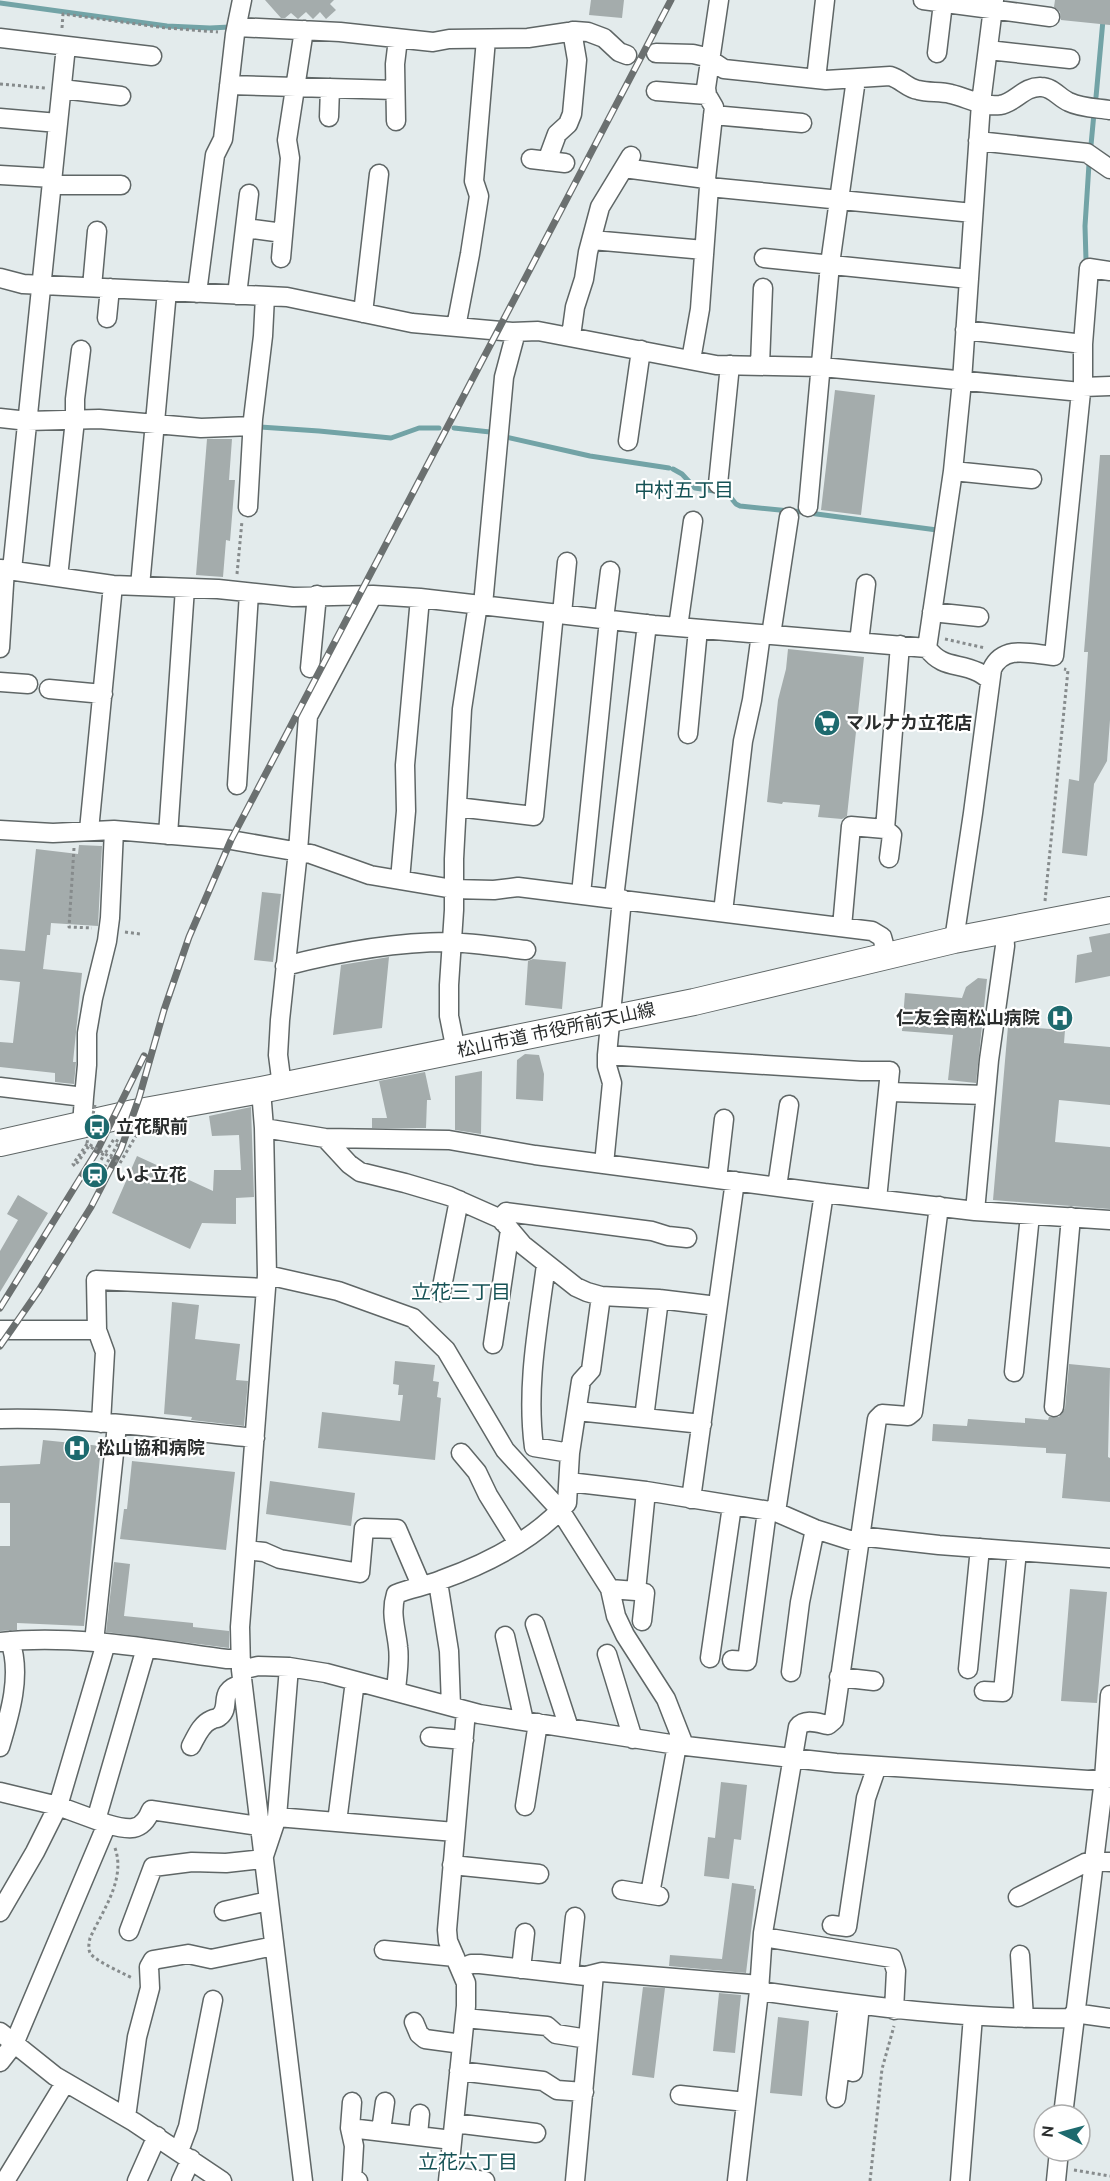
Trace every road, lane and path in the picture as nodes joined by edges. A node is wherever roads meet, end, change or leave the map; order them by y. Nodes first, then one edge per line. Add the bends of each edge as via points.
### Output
1 (242, 0) edge
2 (719, 0) edge
3 (825, 0) edge
4 (923, 0) edge
5 (943, 3) junction
6 (994, 4) edge
7 (1050, 17) dead end
8 (236, 29) junction
9 (304, 30) junction
10 (572, 31) junction
11 (0, 38) edge
12 (398, 39) junction
13 (486, 39) junction
14 (63, 45) junction
15 (987, 50) junction
16 (656, 53) dead end
17 (937, 53) dead end
18 (627, 55) dead end
19 (152, 56) dead end
20 (1070, 59) dead end
21 (710, 60) junction
22 (816, 79) junction
23 (856, 79) junction
24 (0, 84) edge
25 (229, 85) junction
26 (296, 87) junction
27 (330, 88) junction
28 (62, 89) junction
29 (395, 90) junction
30 (656, 91) dead end
31 (707, 95) junction
32 (121, 96) dead end
33 (981, 103) junction
34 (1110, 110) edge
35 (713, 115) junction
36 (330, 117) dead end
37 (0, 118) edge
38 (396, 120) dead end
39 (58, 123) junction
40 (802, 123) dead end
41 (978, 141) junction
42 (547, 161) dead end
43 (1110, 169) edge
44 (379, 174) dead end
45 (0, 175) edge
46 (53, 181) junction
47 (708, 183) junction
48 (121, 185) dead end
49 (249, 194) dead end
50 (839, 200) junction
51 (973, 213) junction
52 (245, 228) junction
53 (97, 231) dead end
54 (283, 233) junction
55 (592, 240) junction
56 (704, 250) junction
57 (281, 258) dead end
58 (764, 258) dead end
59 (831, 264) junction
60 (1110, 271) edge
61 (0, 278) edge
62 (969, 279) junction
63 (43, 285) junction
64 (101, 288) junction
65 (763, 288) dead end
66 (167, 291) junction
67 (197, 293) junction
68 (237, 295) junction
69 (265, 296) junction
70 (363, 312) junction
71 (107, 318) dead end
72 (456, 327) junction
73 (965, 330) junction
74 (516, 332) junction
75 (571, 336) junction
76 (1083, 344) junction
77 (81, 350) dead end
78 (641, 350) junction
79 (691, 360) junction
80 (730, 365) junction
81 (760, 365) junction
82 (822, 367) junction
83 (962, 381) junction
84 (1110, 386) edge
85 (1082, 389) junction
86 (0, 418) edge
87 (75, 420) junction
88 (28, 421) junction
89 (156, 423) junction
90 (252, 426) junction
91 (628, 441) dead end
92 (953, 471) junction
93 (1032, 479) dead end
94 (718, 484) dead end
95 (248, 507) joint
96 (808, 507) dead end
97 (789, 517) dead end
98 (693, 521) dead end
99 (567, 561) dead end
100 (6, 569) edge
101 (610, 571) dead end
102 (58, 577) junction
103 (866, 584) dead end
104 (113, 585) junction
105 (140, 586) junction
106 (185, 588) junction
107 (242, 592) junction
108 (373, 595) junction
109 (318, 596) junction
110 (420, 598) junction
111 (481, 605) junction
112 (932, 612) junction
113 (558, 614) junction
114 (1, 617) edge
115 (979, 617) dead end
116 (607, 620) junction
117 (647, 624) junction
118 (678, 627) junction
119 (698, 629) junction
120 (766, 634) junction
121 (928, 640) junction
122 (859, 642) junction
123 (900, 645) junction
124 (0, 648) edge
125 (1040, 655) junction
126 (998, 658) junction
127 (310, 668) dead end
128 (990, 680) junction
129 (0, 682) edge
130 (28, 684) dead end
131 (49, 689) dead end
132 (102, 694) junction
133 (688, 734) dead end
134 (237, 785) dead end
135 (457, 807) junction
136 (885, 829) junction
137 (0, 830) edge
138 (82, 830) junction
139 (114, 830) junction
140 (168, 835) junction
141 (298, 851) junction
142 (889, 858) dead end
143 (400, 880) junction
144 (453, 889) junction
145 (581, 894) junction
146 (618, 898) junction
147 (1110, 910) edge
148 (723, 912) junction
149 (1043, 923) junction
150 (842, 927) junction
151 (109, 930) junction
152 (1005, 930) junction
153 (140, 934) dead end
154 (954, 940) junction
155 (451, 942) junction
156 (526, 950) dead end
157 (887, 955) junction
158 (285, 966) junction
159 (611, 1019) junction
160 (456, 1051) junction
161 (607, 1055) junction
162 (0, 1087) edge
163 (272, 1088) junction
164 (890, 1092) junction
165 (986, 1095) junction
166 (789, 1105) dead end
167 (87, 1118) junction
168 (724, 1119) dead end
169 (264, 1128) junction
170 (138, 1134) dead end
171 (325, 1138) junction
172 (0, 1143) edge
173 (104, 1155) junction
174 (604, 1164) junction
175 (99, 1165) junction
176 (90, 1180) dead end
177 (726, 1180) junction
178 (777, 1186) junction
179 (824, 1193) junction
180 (877, 1199) junction
181 (459, 1200) junction
182 (939, 1206) junction
183 (975, 1211) junction
184 (1030, 1215) junction
185 (1071, 1217) junction
186 (1110, 1220) edge
187 (507, 1226) junction
188 (687, 1238) dead end
189 (546, 1265) junction
190 (266, 1282) junction
191 (441, 1292) dead end
192 (601, 1296) junction
193 (659, 1299) junction
194 (717, 1306) junction
195 (0, 1330) edge
196 (97, 1330) junction
197 (493, 1344) dead end
198 (1014, 1372) dead end
199 (1054, 1407) dead end
200 (577, 1411) junction
201 (644, 1418) junction
202 (0, 1419) edge
203 (109, 1424) junction
204 (702, 1424) junction
205 (255, 1438) junction
206 (461, 1452) dead end
207 (570, 1453) junction
208 (569, 1482) junction
209 (646, 1491) junction
210 (691, 1499) junction
211 (732, 1506) junction
212 (561, 1510) junction
213 (771, 1512) junction
214 (814, 1528) junction
215 (859, 1539) junction
216 (518, 1543) junction
217 (980, 1548) junction
218 (246, 1550) junction
219 (1017, 1551) junction
220 (1110, 1558) edge
221 (429, 1583) junction
222 (610, 1589) junction
223 (644, 1593) junction
224 (642, 1621) dead end
225 (535, 1624) dead end
226 (505, 1636) dead end
227 (5, 1642) edge
228 (100, 1643) junction
229 (146, 1648) junction
230 (607, 1654) dead end
231 (711, 1658) dead end
232 (732, 1660) dead end
233 (786, 1662) dead end
234 (289, 1667) junction
235 (968, 1669) dead end
236 (241, 1671) junction
237 (839, 1677) junction
238 (355, 1681) junction
239 (874, 1681) dead end
240 (396, 1691) junction
241 (984, 1691) dead end
242 (1110, 1695) edge
243 (458, 1708) junction
244 (531, 1722) junction
245 (569, 1728) junction
246 (430, 1737) dead end
247 (633, 1738) junction
248 (464, 1740) junction
249 (680, 1745) junction
250 (191, 1746) dead end
251 (0, 1747) edge
252 (793, 1759) junction
253 (877, 1766) junction
254 (1107, 1779) edge
255 (0, 1792) edge
256 (58, 1806) junction
257 (525, 1806) dead end
258 (277, 1817) junction
259 (102, 1822) junction
260 (337, 1822) junction
261 (259, 1826) junction
262 (455, 1832) junction
263 (263, 1859) junction
264 (1101, 1862) edge
265 (452, 1865) junction
266 (539, 1874) dead end
267 (622, 1890) dead end
268 (1018, 1897) dead end
269 (268, 1901) junction
270 (224, 1911) dead end
271 (0, 1912) edge
272 (575, 1917) dead end
273 (832, 1925) dead end
274 (129, 1931) dead end
275 (525, 1933) dead end
276 (763, 1937) junction
277 (274, 1946) junction
278 (384, 1950) dead end
279 (1020, 1955) dead end
280 (459, 1963) junction
281 (521, 1969) junction
282 (569, 1974) junction
283 (594, 1974) junction
284 (150, 1988) junction
285 (759, 1988) junction
286 (213, 2000) dead end
287 (854, 2004) junction
288 (896, 2010) junction
289 (1074, 2015) junction
290 (973, 2016) junction
291 (465, 2018) junction
292 (1024, 2018) junction
293 (1110, 2018) edge
294 (414, 2022) dead end
295 (0, 2032) edge
296 (588, 2038) junction
297 (14, 2044) junction
298 (462, 2044) junction
299 (0, 2062) edge
300 (459, 2071) junction
301 (853, 2072) dead end
302 (65, 2083) junction
303 (584, 2092) junction
304 (680, 2095) dead end
305 (836, 2098) dead end
306 (352, 2102) dead end
307 (385, 2102) dead end
308 (746, 2102) junction
309 (1064, 2103) edge
310 (420, 2114) dead end
311 (126, 2117) junction
312 (350, 2128) junction
313 (381, 2131) junction
314 (453, 2131) junction
315 (536, 2133) dead end
316 (157, 2136) junction
317 (418, 2136) junction
318 (185, 2155) junction
319 (1058, 2166) edge
320 (1110, 2176) edge
321 (448, 2179) edge
322 (5, 2181) edge
323 (137, 2181) edge
324 (181, 2181) edge
325 (222, 2181) edge
326 (303, 2181) edge
327 (358, 2181) edge
328 (485, 2181) edge
329 (575, 2181) edge
330 (737, 2181) edge
331 (870, 2181) edge
332 (960, 2181) edge

1 - 8 street
2 - 21 street
3 - 22 street
4 - 5 street
5 - 6 street
5 - 17 street
6 - 7 street
6 - 15 street
8 - 9 street
8 - 14 path via 193,31 63,14
8 - 25 street
9 - 12 street
9 - 26 street
10 - 13 street
10 - 18 street via 604,38
10 - 42 street via 577,60 566,89 572,114 557,134
11 - 14 street
12 - 13 street
12 - 29 street
13 - 72 street via 474,181 479,196
14 - 19 street
14 - 28 street
15 - 20 street
15 - 33 street
16 - 21 street via 693,54
21 - 22 street via 724,69
21 - 31 street
22 - 23 street
23 - 33 street via 890,76 919,90
23 - 50 street
24 - 28 path
25 - 26 street
25 - 67 street via 223,139 215,155
26 - 27 street
26 - 54 street via 287,140 290,158
27 - 29 street
27 - 36 street
28 - 32 street
28 - 39 street
29 - 38 street
30 - 31 street
31 - 35 street via 714,107
33 - 34 street via 1002,105 1030,89 1043,87 1068,102
33 - 41 street
35 - 40 street
35 - 47 street
37 - 39 street
39 - 46 street
41 - 43 street via 1087,153
41 - 51 street
44 - 70 street
45 - 46 street
46 - 48 street
46 - 63 street
47 - 50 street
47 - 55 street via 628,162 600,207
47 - 56 street
49 - 52 street
50 - 51 street
50 - 59 street
51 - 62 street
52 - 54 street
52 - 68 street
53 - 64 street
54 - 57 street
55 - 56 street
55 - 75 street
56 - 79 street
58 - 59 street
59 - 62 street
59 - 82 street
60 - 76 street via 1089,268
61 - 63 street
62 - 73 street
63 - 64 street
63 - 88 street
64 - 66 street
64 - 71 street
65 - 81 street
66 - 67 street
66 - 89 street
67 - 68 street
68 - 69 street
69 - 70 street
69 - 90 street
70 - 72 street via 412,323
72 - 74 street
73 - 76 street
73 - 83 street
74 - 75 street
74 - 111 street via 504,377
75 - 78 street
76 - 85 street
77 - 87 street
78 - 79 street
78 - 91 street
79 - 80 street
80 - 81 street
80 - 94 street
81 - 82 street
82 - 83 street
82 - 96 street
83 - 85 street
83 - 92 street
84 - 85 street
85 - 125 street via 1054,657
86 - 88 street
87 - 88 street
87 - 89 street
87 - 102 street
88 - 100 street
89 - 90 street via 201,428
89 - 105 street
90 - 95 street
92 - 93 street
92 - 112 street
95 - 107 path via 240,530
97 - 120 street
98 - 118 street
99 - 113 street
100 - 102 street
100 - 114 street
101 - 116 street
102 - 104 street
103 - 122 street
104 - 105 street
104 - 132 street
105 - 106 street
106 - 107 street
106 - 140 street
107 - 109 street
107 - 134 street
108 - 109 street
108 - 110 street
108 - 141 street via 309,716
109 - 127 street
110 - 111 street
110 - 143 street via 405,765
111 - 113 street
111 - 135 street via 462,708
112 - 115 street
112 - 121 street
113 - 116 street
113 - 135 street via 534,816
114 - 124 street
116 - 117 street
116 - 145 street
117 - 118 street
117 - 146 street
118 - 119 street
119 - 120 street
119 - 133 street
120 - 122 street
120 - 148 street via 743,741
121 - 123 street
121 - 126 path via 943,639 984,648
121 - 128 street via 934,657 977,671
122 - 123 street
123 - 136 street
125 - 126 street via 1013,652
125 - 149 path via 1042,663 1049,667 1068,670
126 - 128 street
128 - 154 street
129 - 130 street
131 - 132 street
132 - 138 street
135 - 144 street
136 - 142 street via 892,835
136 - 150 street via 851,826
137 - 138 street
138 - 139 street
138 - 151 path via 69,927
139 - 140 street
139 - 151 street
140 - 141 street
141 - 143 street via 370,875
141 - 158 street
143 - 144 street
144 - 145 street via 518,887
144 - 155 street
145 - 146 street
146 - 148 street
146 - 159 street
147 - 149 street, 松山市道 市役所前天山線
148 - 150 street
149 - 152 street, 松山市道 市役所前天山線
150 - 157 street via 872,930 882,937
151 - 153 path
151 - 167 street via 87,1032
152 - 154 street, 松山市道 市役所前天山線
152 - 165 street
154 - 157 street, 松山市道 市役所前天山線
155 - 156 street
155 - 158 street via 386,945
155 - 160 street via 449,1016
157 - 159 street, 松山市道 市役所前天山線
158 - 163 street
159 - 160 street, 松山市道 市役所前天山線
159 - 161 street
160 - 163 street, 松山市道 市役所前天山線
161 - 164 street via 890,1071
161 - 174 street via 612,1083
162 - 167 street
163 - 167 street, 松山市道 市役所前天山線
163 - 169 street
164 - 165 street
164 - 180 street
165 - 183 street
166 - 178 street
167 - 167 path, bridge
167 - 170 path, bridge via 120,1163
167 - 172 street, 松山市道 市役所前天山線
167 - 173 path via 73,1164 89,1146
168 - 177 street
169 - 171 street
169 - 190 street
171 - 174 street via 449,1140
171 - 181 street via 360,1172
173 - 175 path
173 - 175 path via 114,1139 119,1142 104,1168
174 - 177 street
175 - 176 path
177 - 178 street
177 - 194 street
178 - 179 street
179 - 180 street
179 - 213 street
180 - 182 street
181 - 187 street via 501,1219
181 - 191 street
182 - 183 street
182 - 215 street via 913,1412 908,1416 882,1414 877,1419
183 - 184 street
184 - 185 street
184 - 198 street
185 - 186 street
185 - 199 street
187 - 188 street via 506,1212
187 - 189 street
187 - 197 street
189 - 192 street via 576,1287
189 - 207 street via 532,1366 534,1447
190 - 196 street via 96,1280
190 - 205 street
190 - 212 street via 338,1291 413,1318 446,1350 505,1450
192 - 193 street
192 - 200 street via 591,1370 581,1381
193 - 194 street
193 - 201 street
194 - 204 street
195 - 196 street
196 - 203 street via 105,1352
200 - 201 street
200 - 207 street
201 - 204 street
202 - 203 street
203 - 205 street
203 - 228 street
204 - 210 street
205 - 218 street
206 - 216 street
207 - 208 street
208 - 209 street
208 - 212 street via 567,1503
209 - 210 street
209 - 223 street
210 - 211 street
211 - 213 street
211 - 231 street
212 - 216 street
212 - 222 street
213 - 214 street
213 - 232 street via 747,1661
214 - 215 street
214 - 233 street
215 - 217 street
215 - 237 street
216 - 221 street via 476,1567
217 - 219 street
217 - 235 street
218 - 221 street via 360,1573 364,1528 397,1529
218 - 236 street
219 - 220 street
219 - 241 street via 1003,1692
221 - 240 street via 396,1594 393,1602 398,1647
221 - 243 street via 449,1651
222 - 223 street
222 - 249 street via 625,1635 666,1699
223 - 224 street
225 - 245 street
226 - 244 street
227 - 228 street
227 - 251 street via 14,1659 13,1689
228 - 229 street
228 - 256 street
229 - 236 street via 227,1659
229 - 259 street
230 - 247 street
234 - 236 street via 258,1666
234 - 238 street
234 - 258 street
236 - 250 street via 219,1718 210,1720 200,1730
236 - 261 street
237 - 239 street
237 - 252 street via 834,1719 828,1725 802,1723
238 - 240 street
238 - 260 street
240 - 243 street
242 - 254 street
243 - 244 street
243 - 248 street
244 - 245 street
244 - 257 street
245 - 247 street
246 - 248 street
247 - 249 street
248 - 262 street
249 - 252 street
249 - 267 street via 655,1895
252 - 253 street
252 - 276 street
253 - 254 street
253 - 273 street via 866,1798 847,1927
254 - 264 street
255 - 256 street
256 - 259 street
256 - 271 street
258 - 260 street
258 - 263 street
259 - 261 street via 135,1828 147,1820 151,1810
259 - 284 path via 119,1860 118,1877 90,1938 90,1952
259 - 297 street
260 - 262 street
261 - 263 street
262 - 265 street
263 - 269 street
263 - 274 street via 153,1867
264 - 268 street via 1085,1863
264 - 289 street
265 - 266 street
265 - 280 street via 447,1930
269 - 270 street
269 - 277 street
272 - 282 street
275 - 281 street
276 - 285 street
276 - 288 street via 892,1958
277 - 284 street via 211,1959 188,1954 153,1960 148,1967
277 - 326 street
278 - 280 street
279 - 292 street
280 - 281 street
280 - 291 street via 466,1983
281 - 282 street
282 - 283 street
283 - 285 street
283 - 296 street
284 - 311 street via 137,2037
285 - 287 street
285 - 308 street
286 - 318 street
287 - 288 street
287 - 301 street
287 - 305 street
288 - 290 street
288 - 331 path via 882,2069
289 - 292 street
289 - 293 street
289 - 309 street
290 - 292 street
290 - 332 street
291 - 296 street via 547,2026 556,2034
291 - 298 street
294 - 298 street via 424,2039
295 - 297 street
296 - 303 street
297 - 299 street
297 - 302 street
298 - 300 street
300 - 303 street via 543,2081 557,2090
300 - 314 street
302 - 311 street
302 - 322 street
303 - 329 street
304 - 308 street
306 - 312 street
307 - 313 street
308 - 330 street
310 - 317 street
311 - 316 street
312 - 313 street
312 - 327 street via 354,2146 352,2180
313 - 317 street
314 - 315 street
314 - 317 street
314 - 321 street
316 - 318 street
316 - 323 street
318 - 324 street
318 - 325 street
319 - 320 path
321 - 328 street

